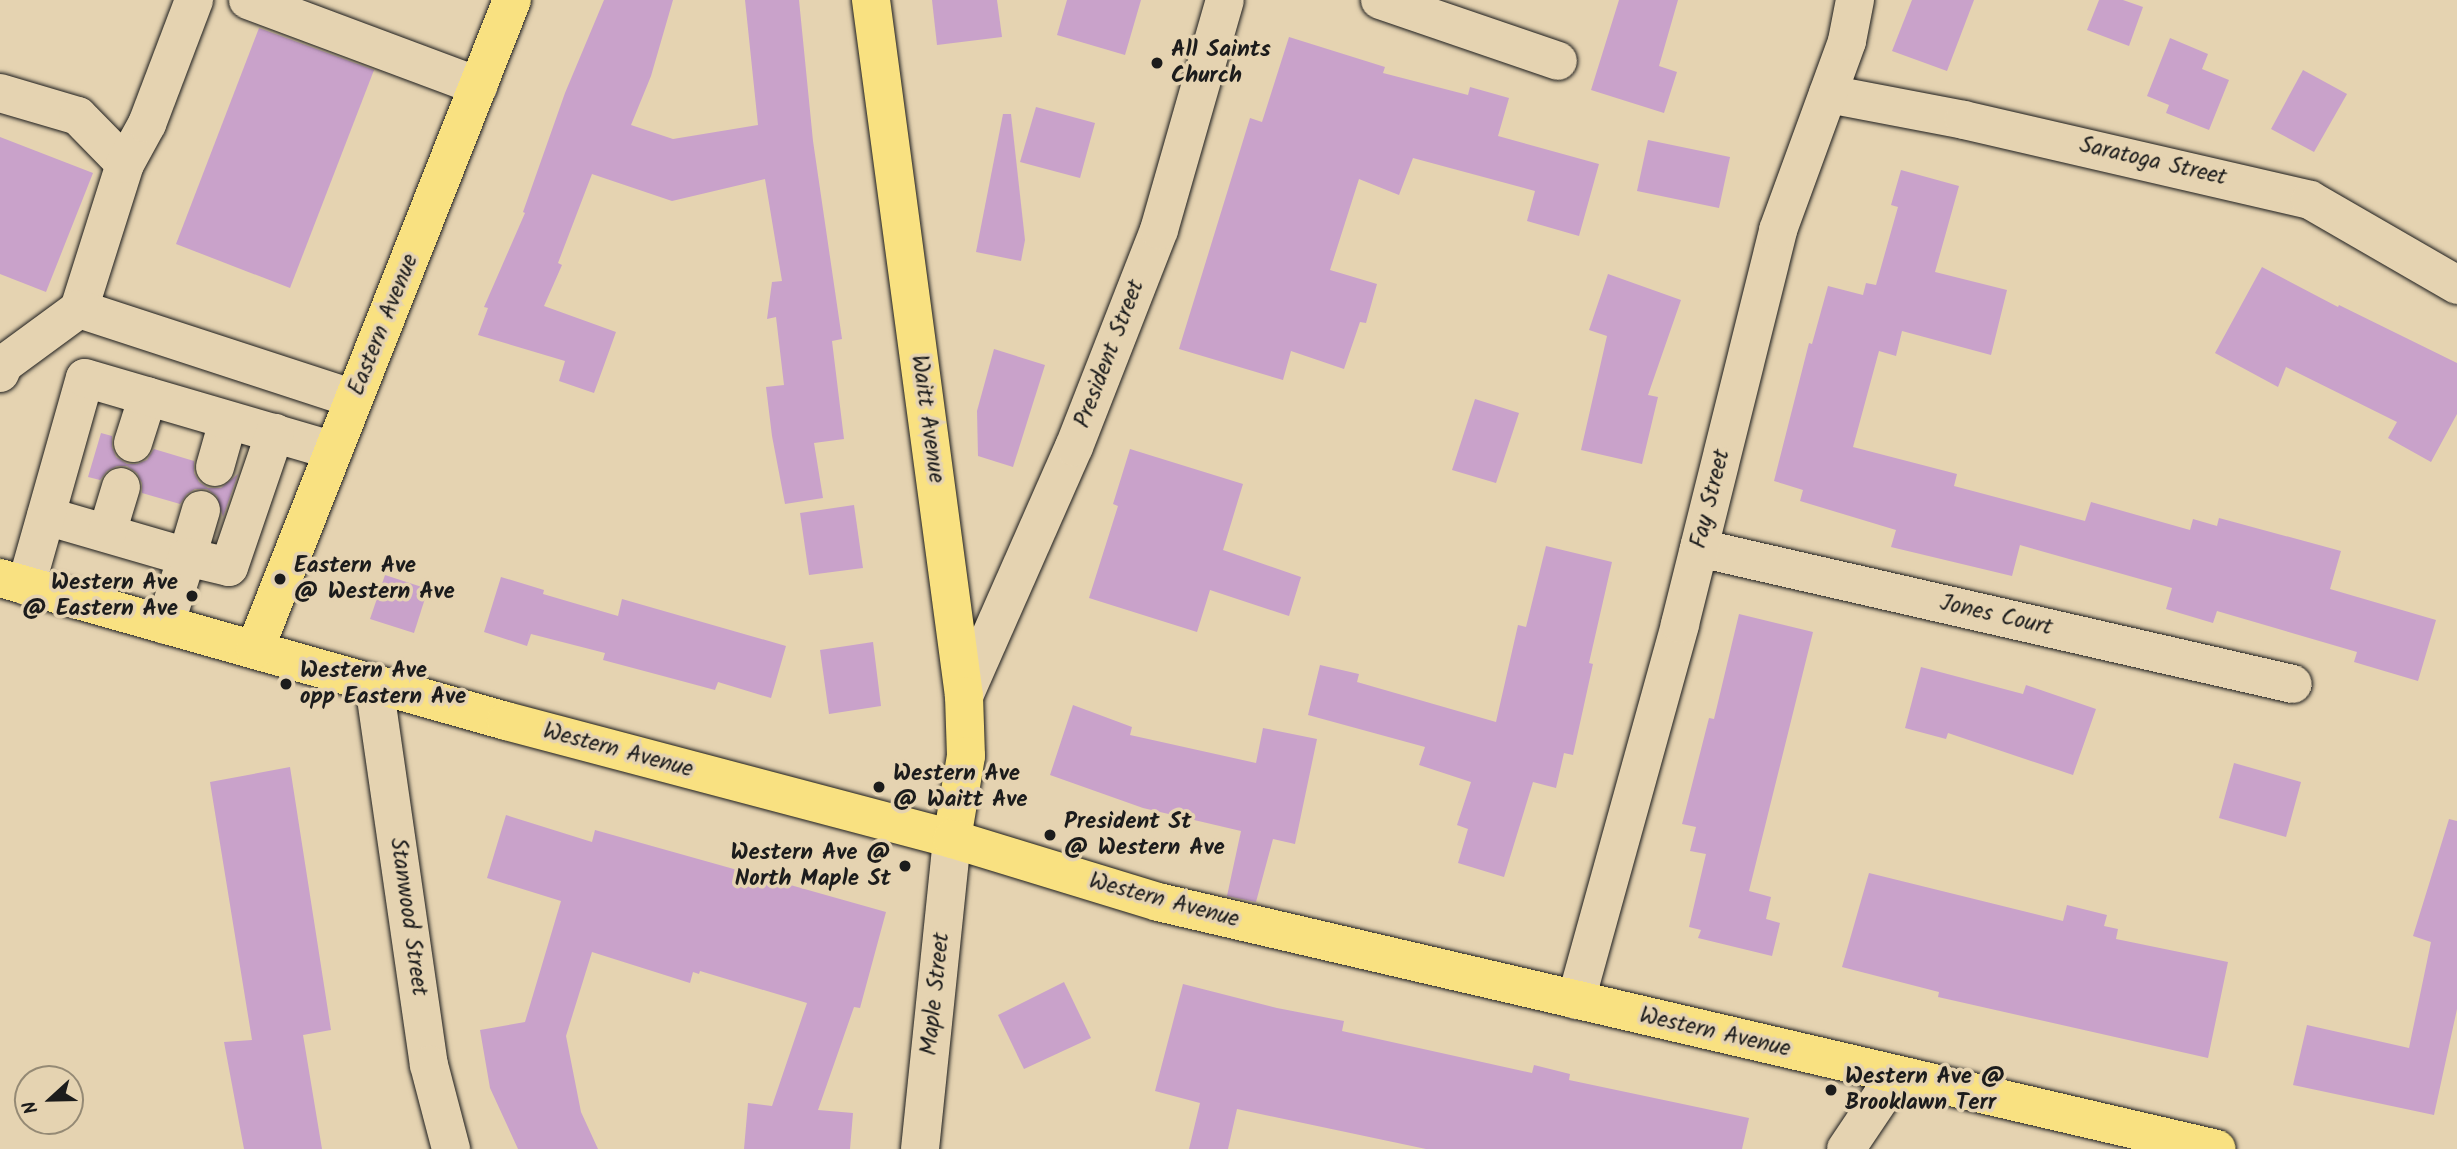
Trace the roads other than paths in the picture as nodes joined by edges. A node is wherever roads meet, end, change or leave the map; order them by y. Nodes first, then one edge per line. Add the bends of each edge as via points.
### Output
1 (194, 0) edge
2 (248, 0) edge
3 (512, 0) edge
4 (871, 0) edge
5 (1225, 0) edge
6 (1380, 0) edge
7 (1855, 0) edge
8 (1558, 61) dead end
9 (478, 86) junction
10 (0, 93) edge
11 (1828, 94) junction
12 (125, 164) junction
13 (2457, 285) edge
14 (79, 309) junction
15 (1, 366) edge
16 (148, 396) junction
17 (354, 399) junction
18 (228, 421) junction
19 (275, 433) junction
20 (133, 443) dead end
21 (334, 451) junction
22 (215, 467) dead end
23 (121, 487) dead end
24 (201, 510) dead end
25 (46, 516) junction
26 (107, 533) junction
27 (1699, 548) junction
28 (187, 557) junction
29 (13, 582) edge
30 (165, 625) junction
31 (255, 649) junction
32 (374, 684) junction
33 (2293, 684) dead end
34 (964, 696) junction
35 (953, 839) junction
36 (1576, 1000) junction
37 (1896, 1075) junction
38 (451, 1149) edge
39 (920, 1149) edge
40 (1846, 1149) edge
41 (2217, 1149) edge

1 - 12 street via 147,124
2 - 9 street
3 - 9 main road, Eastern Avenue
4 - 34 main road, Waitt Avenue
5 - 34 street, President Street via 1159,230 1074,447
6 - 8 street
7 - 11 street, Fay Street via 1847,41
9 - 17 main road, Eastern Avenue
10 - 12 street via 78,116
11 - 13 street, Saratoga Street via 1964,120 2310,200
11 - 27 street, Fay Street via 1778,230
12 - 14 street
14 - 15 street
14 - 17 street
16 - 18 street
16 - 20 street
16 - 25 street via 85,379
17 - 21 main road, Eastern Avenue
18 - 19 street
18 - 22 street
19 - 21 street
19 - 28 street via 229,567
21 - 31 main road, Eastern Avenue
23 - 26 street
24 - 28 street
25 - 26 street
25 - 29 street
26 - 28 street
27 - 33 street, Jones Court
27 - 36 street, Fay Street
28 - 30 street
29 - 30 main road, Western Avenue
30 - 31 main road, Western Avenue
31 - 32 main road, Western Avenue
32 - 35 main road, Western Avenue
32 - 38 street, Stanwood Street via 429,1065
34 - 35 main road, Waitt Avenue via 966,756
35 - 36 main road, Western Avenue via 1158,902
35 - 39 street, Maple Street
36 - 37 main road, Western Avenue
37 - 40 street
37 - 41 main road, Western Avenue

